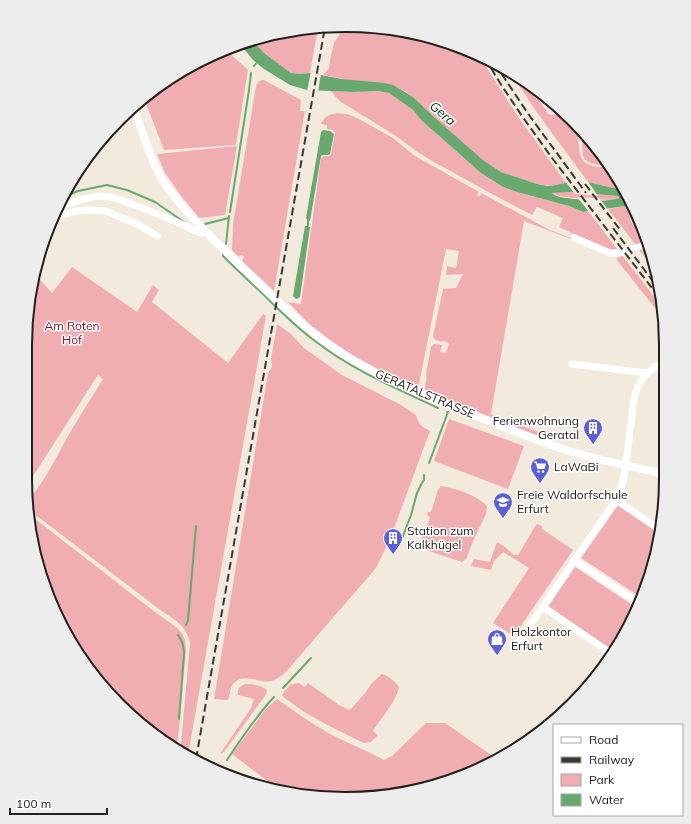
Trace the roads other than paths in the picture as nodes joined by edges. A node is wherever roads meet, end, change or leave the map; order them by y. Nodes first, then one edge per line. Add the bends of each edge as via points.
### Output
1 (135, 113) edge
2 (65, 205) edge
3 (61, 215) edge
4 (209, 234) junction
5 (157, 236) dead end
6 (575, 238) dead end
7 (642, 246) edge
8 (572, 364) dead end
9 (659, 365) edge
10 (646, 373) junction
11 (626, 466) junction
12 (659, 473) edge
13 (616, 500) junction
14 (655, 526) edge
15 (574, 560) junction
16 (634, 600) edge
17 (543, 607) junction
18 (520, 640) dead end
19 (607, 651) edge

1 - 4 street, GERATALSTRASSE via 152,157 168,187
2 - 4 street via 101,196 118,199 150,210 202,234
3 - 5 street via 77,211 106,211
4 - 11 street, GERATALSTRASSE via 300,322 334,348 376,373 437,401 543,442
6 - 7 street via 613,253
8 - 10 street
9 - 10 street
10 - 11 street via 634,399
11 - 12 street, GERATALSTRASSE
11 - 13 street
13 - 14 street
13 - 15 street
15 - 16 street
15 - 17 street
17 - 18 street
17 - 19 street

